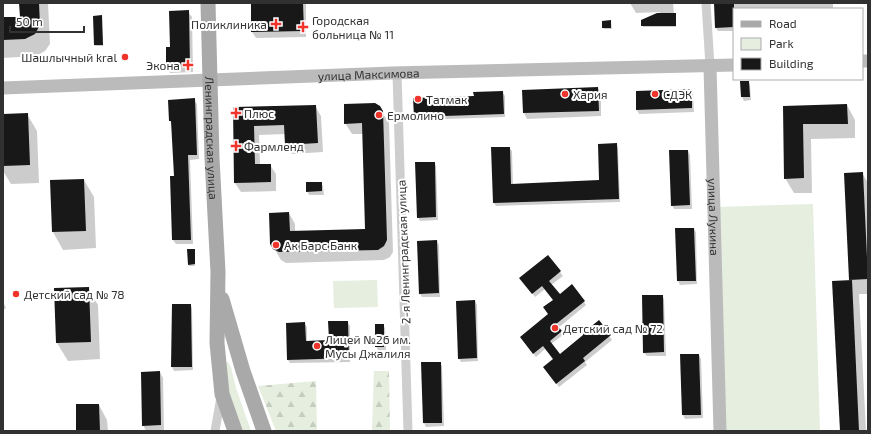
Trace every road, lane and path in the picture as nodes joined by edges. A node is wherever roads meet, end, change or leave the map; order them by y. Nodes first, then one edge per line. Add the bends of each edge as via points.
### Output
1 (208, 3) edge
2 (706, 3) edge
3 (733, 65) edge
4 (710, 66) junction
5 (397, 73) junction
6 (211, 81) junction
7 (3, 88) edge
8 (218, 272) junction
9 (222, 394) junction
10 (215, 431) edge
11 (235, 431) edge
12 (264, 431) edge
13 (408, 431) edge
14 (720, 431) edge

1 - 6 main road, Ленинградская улица
2 - 4 street, улица Лукина
3 - 4 main road, улица Максимова
4 - 5 main road, улица Максимова
4 - 14 main road, улица Лукина
5 - 6 main road, улица Максимова
5 - 13 street, 2-я Ленинградская улица
6 - 7 main road, улица Максимова
6 - 8 main road, Ленинградская улица
8 - 9 main road, Ленинградская улица via 217,343
8 - 12 main road, Ленинградская улица via 222,299
9 - 10 street, Ленинградская улица
9 - 11 main road, Ленинградская улица

